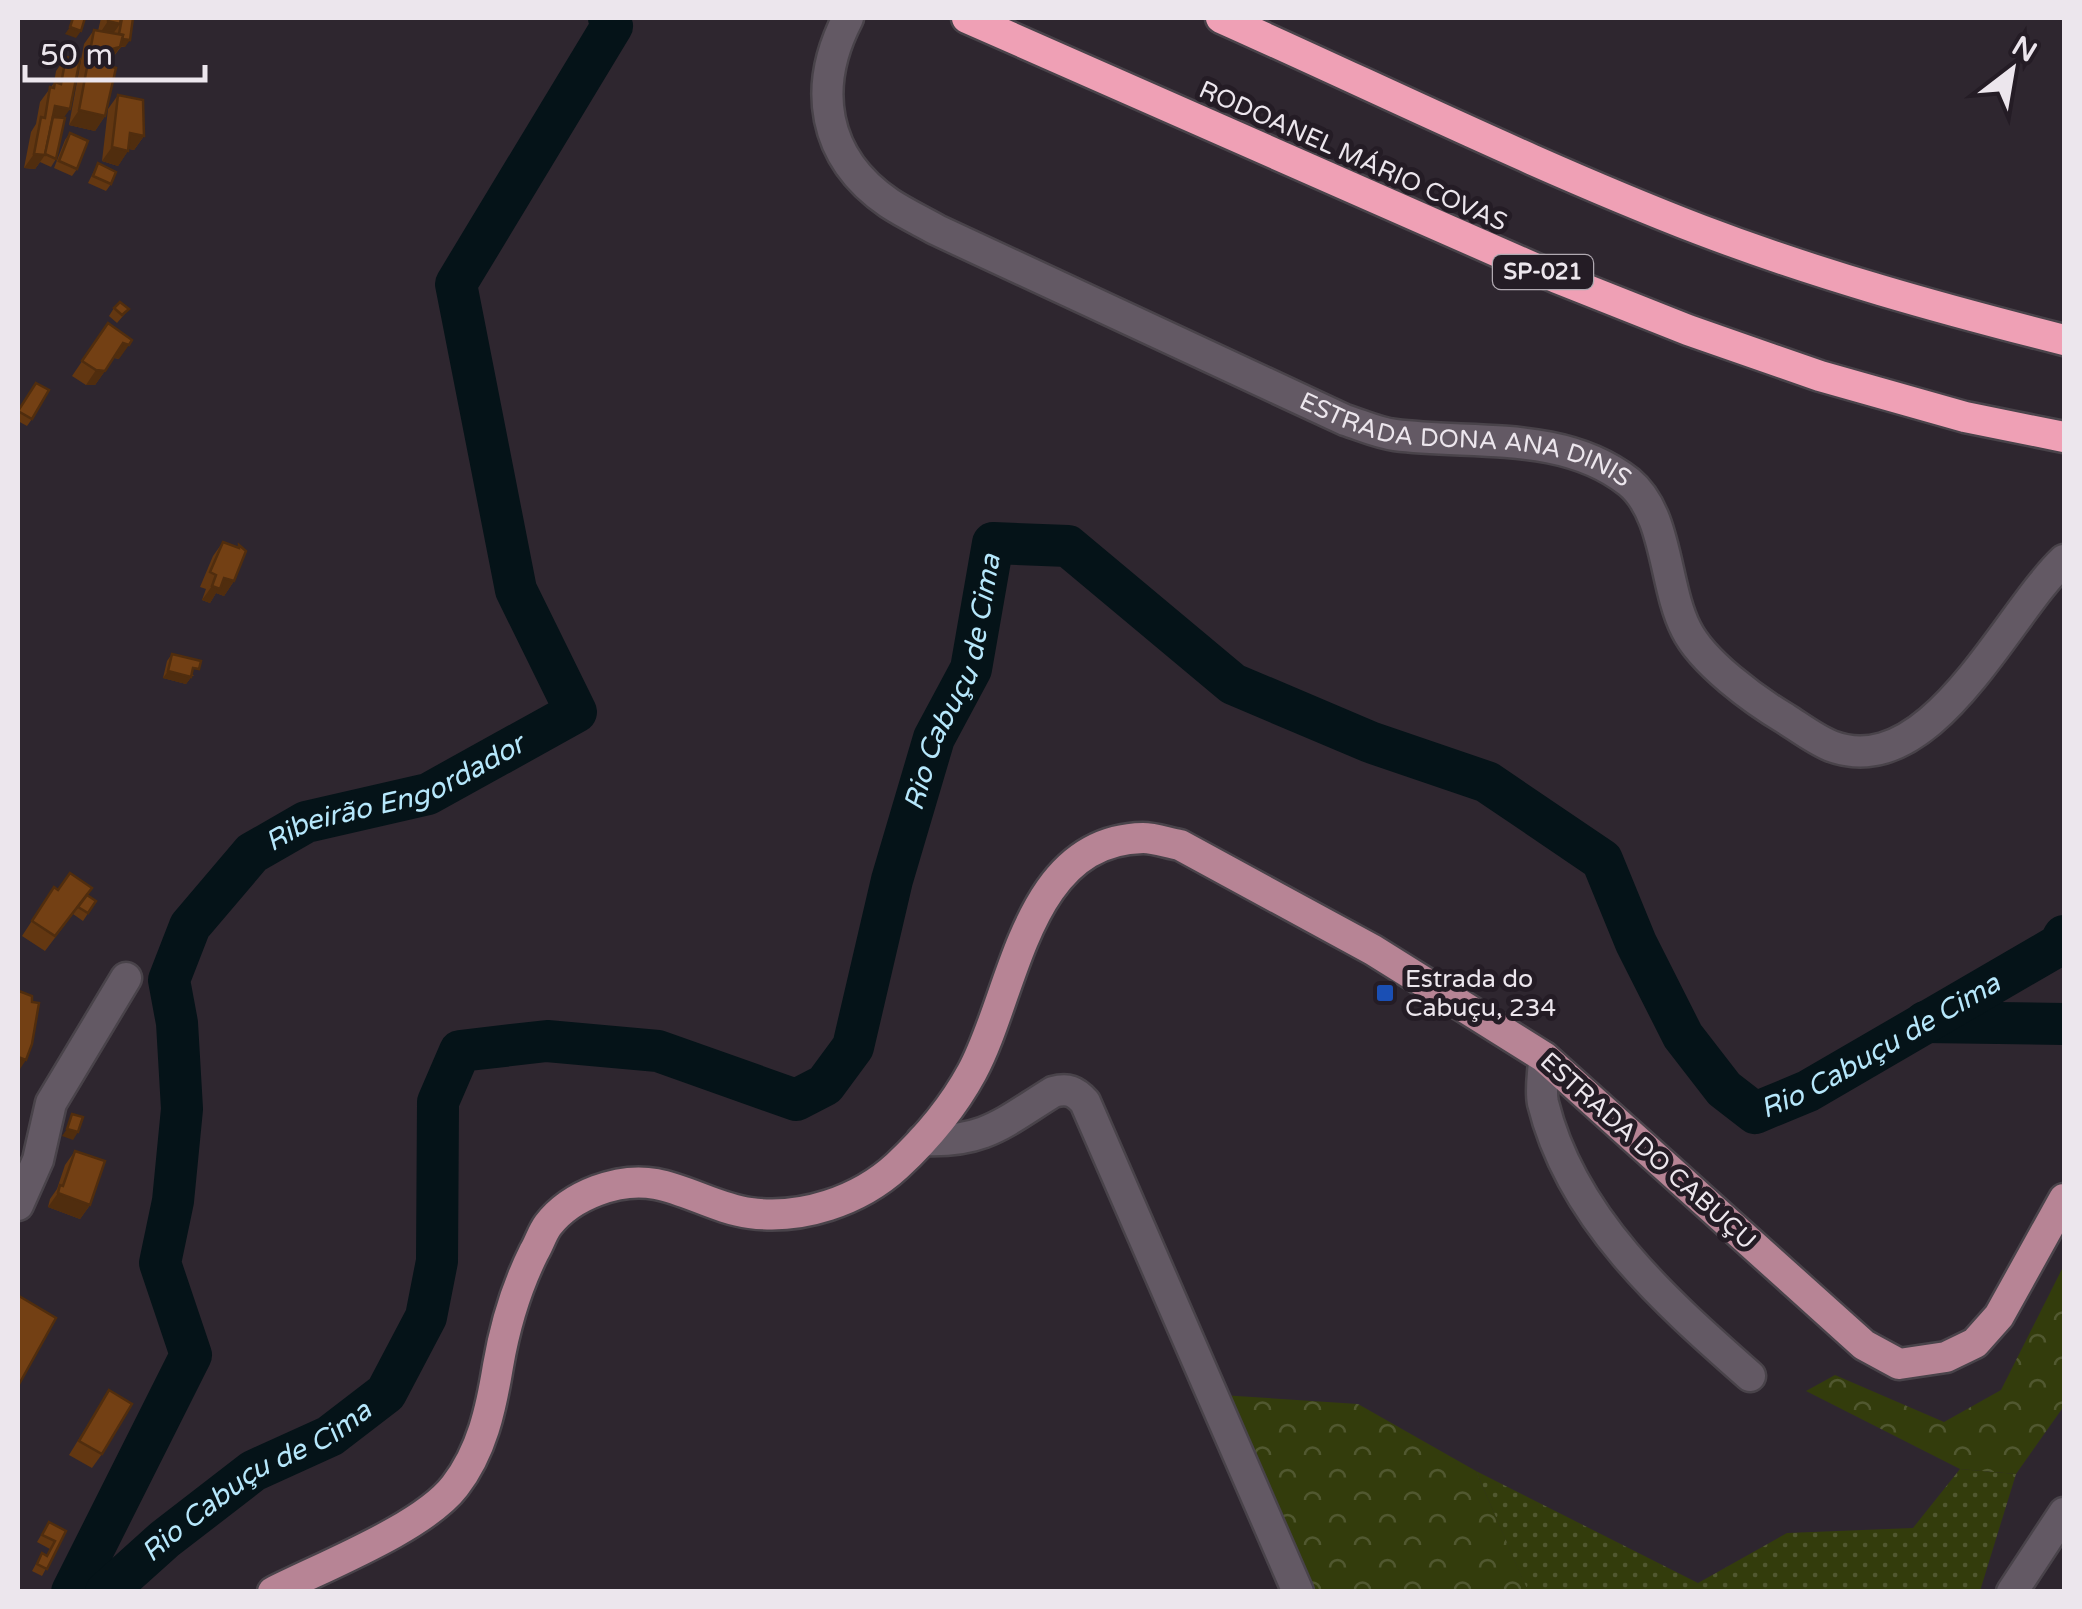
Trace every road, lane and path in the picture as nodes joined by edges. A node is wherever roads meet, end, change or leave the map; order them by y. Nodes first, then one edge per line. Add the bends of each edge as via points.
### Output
1 (848, 18) edge
2 (967, 18) edge
3 (1221, 18) edge
4 (2064, 340) edge
5 (2064, 438) edge
6 (2064, 560) edge
7 (126, 978) dead end
8 (1544, 1057) junction
9 (922, 1140) junction
10 (2064, 1199) edge
11 (18, 1206) edge
12 (1750, 1376) dead end
13 (2064, 1513) edge
14 (273, 1592) edge
15 (1298, 1592) edge
16 (2012, 1592) edge

1 - 6 street, ESTRADA DONA ANA DINIS via 826,79 828,121 849,164 886,202 1344,420 1390,435 1529,444 1583,456 1631,484 1650,512 1686,629 1716,666 1756,701 1832,746 1870,752 1904,742 1938,716
2 - 5 highway, RODOANEL MÁRIO COVAS / SP-021 via 1688,330 1820,376
3 - 4 highway via 1704,230 1953,312
7 - 11 street via 51,1103 38,1160
8 - 9 main road, ESTRADA DO CABUÇU via 1373,950 1180,846 1146,838 1112,842 1084,855 1033,915 974,1069
8 - 10 main road, ESTRADA DO CABUÇU via 1864,1345 1899,1364 1946,1357 1975,1343 1999,1316
8 - 12 street via 1542,1100 1560,1148 1612,1239
9 - 14 main road, ESTRADA DO CABUÇU via 894,1169 810,1213 750,1213 654,1184 612,1186 577,1199 548,1225 515,1290 490,1413 454,1488 420,1518
9 - 15 street via 965,1140 1065,1089 1086,1102
13 - 16 street

